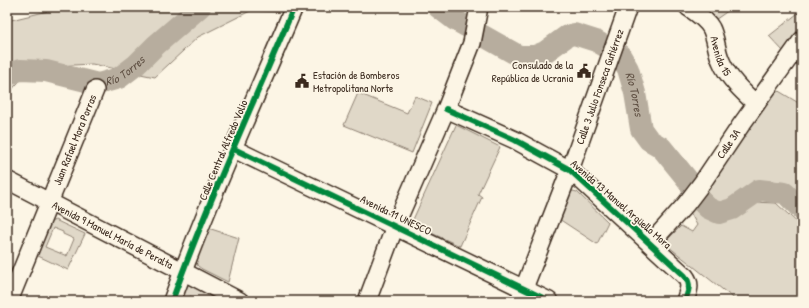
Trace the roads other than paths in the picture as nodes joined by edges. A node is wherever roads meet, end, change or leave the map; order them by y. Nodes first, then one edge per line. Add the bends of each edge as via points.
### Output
1 (294, 7) edge
2 (628, 7) edge
3 (688, 7) edge
4 (479, 8) edge
5 (802, 40) edge
6 (95, 90) dead end
7 (756, 104) junction
8 (446, 108) junction
9 (234, 148) junction
10 (570, 170) junction
11 (7, 180) edge
12 (49, 201) junction
13 (395, 226) junction
14 (651, 243) junction
15 (183, 271) junction
16 (522, 294) edge
17 (9, 301) edge
18 (172, 301) edge
19 (240, 301) edge
20 (367, 301) edge
21 (550, 301) edge
22 (685, 301) edge

1 - 9 street, Calle Central Alfredo Volio
2 - 10 street, Calle 3 Julio Fonseca Gutiérrez
3 - 7 street, Avenida 15 via 710,27 720,60 728,74
4 - 8 street via 472,43
5 - 7 street, Calle 3A
6 - 12 street, Juan Rafael Mora Porras
7 - 14 street, Calle 3A via 702,183
8 - 10 street, Avenida 13 Manuel Argüello Mora via 515,140
8 - 13 street
9 - 13 street, Avenida 11 UNESCO
9 - 15 street, Calle Central Alfredo Volio
10 - 14 street, Avenida 13 Manuel Argüello Mora
10 - 16 street, Calle 3 Julio Fonseca Gutiérrez
11 - 12 street, Avenida 9 Manuel María de Peralta
12 - 15 street, Avenida 9 Manuel María de Peralta
12 - 17 street, Juan Rafael Mora Porras
13 - 16 street, Avenida 11 UNESCO
13 - 20 street
14 - 22 street, Avenida 13 Manuel Argüello Mora via 689,281
15 - 18 street, Calle Central Alfredo Volio
15 - 19 street, Avenida 9 Manuel María de Peralta
16 - 21 street, Avenida 11 UNESCO

